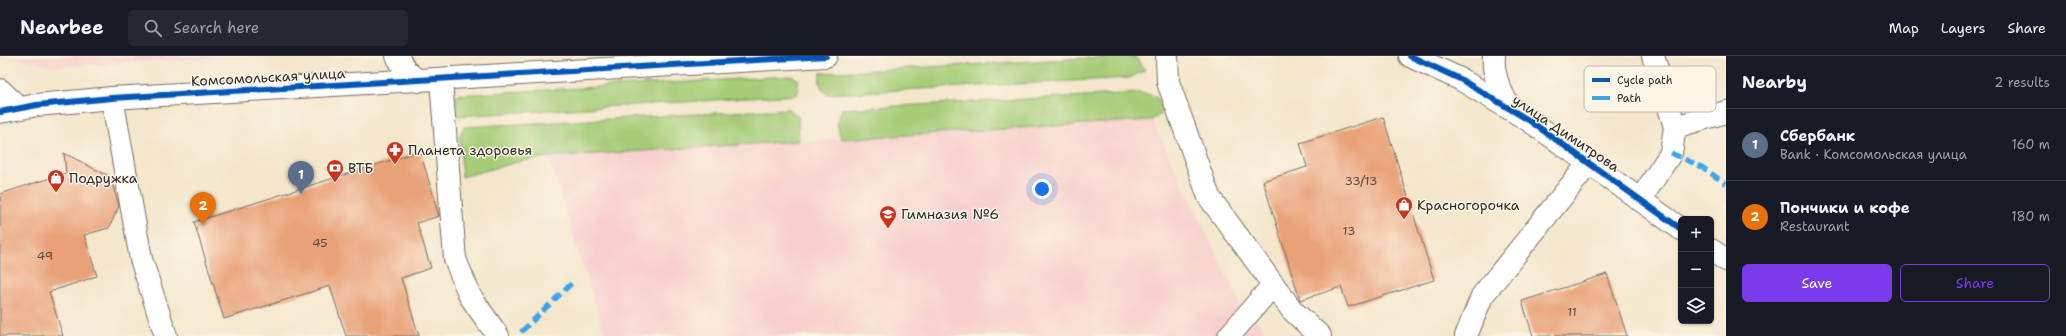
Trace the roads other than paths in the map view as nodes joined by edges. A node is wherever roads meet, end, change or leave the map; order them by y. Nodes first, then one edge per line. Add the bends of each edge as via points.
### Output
1 (397, 56) edge
2 (826, 56) edge
3 (1167, 56) edge
4 (1410, 56) edge
5 (1494, 56) edge
6 (1653, 56) edge
7 (1656, 66) edge
8 (441, 80) junction
9 (418, 81) junction
10 (0, 90) edge
11 (112, 98) junction
12 (9, 109) edge
13 (1512, 110) junction
14 (1670, 112) edge
15 (1726, 112) edge
16 (1675, 127) junction
17 (1589, 163) junction
18 (1640, 200) junction
19 (1678, 227) edge
20 (1714, 252) edge
21 (1726, 260) edge
22 (1273, 285) junction
23 (166, 336) edge
24 (498, 336) edge
25 (1229, 336) edge
26 (1320, 336) edge
27 (1466, 336) edge

1 - 9 street via 406,71
2 - 8 street, Комсомольская улица
3 - 22 street via 1168,82 1209,197
4 - 13 street, улица Димитрова via 1460,79
5 - 13 street via 1496,77 1502,95
6 - 7 street
8 - 9 street, Комсомольская улица
8 - 24 street via 455,259 470,296
9 - 11 street, Комсомольская улица
10 - 12 street
11 - 12 street, Комсомольская улица
11 - 23 street via 141,259
13 - 17 street, улица Димитрова
14 - 16 street
15 - 16 street
16 - 18 street via 1671,153
17 - 18 street, улица Димитрова
17 - 27 street via 1482,296
18 - 19 street, улица Димитрова
20 - 21 street
22 - 25 street
22 - 26 street via 1292,310

